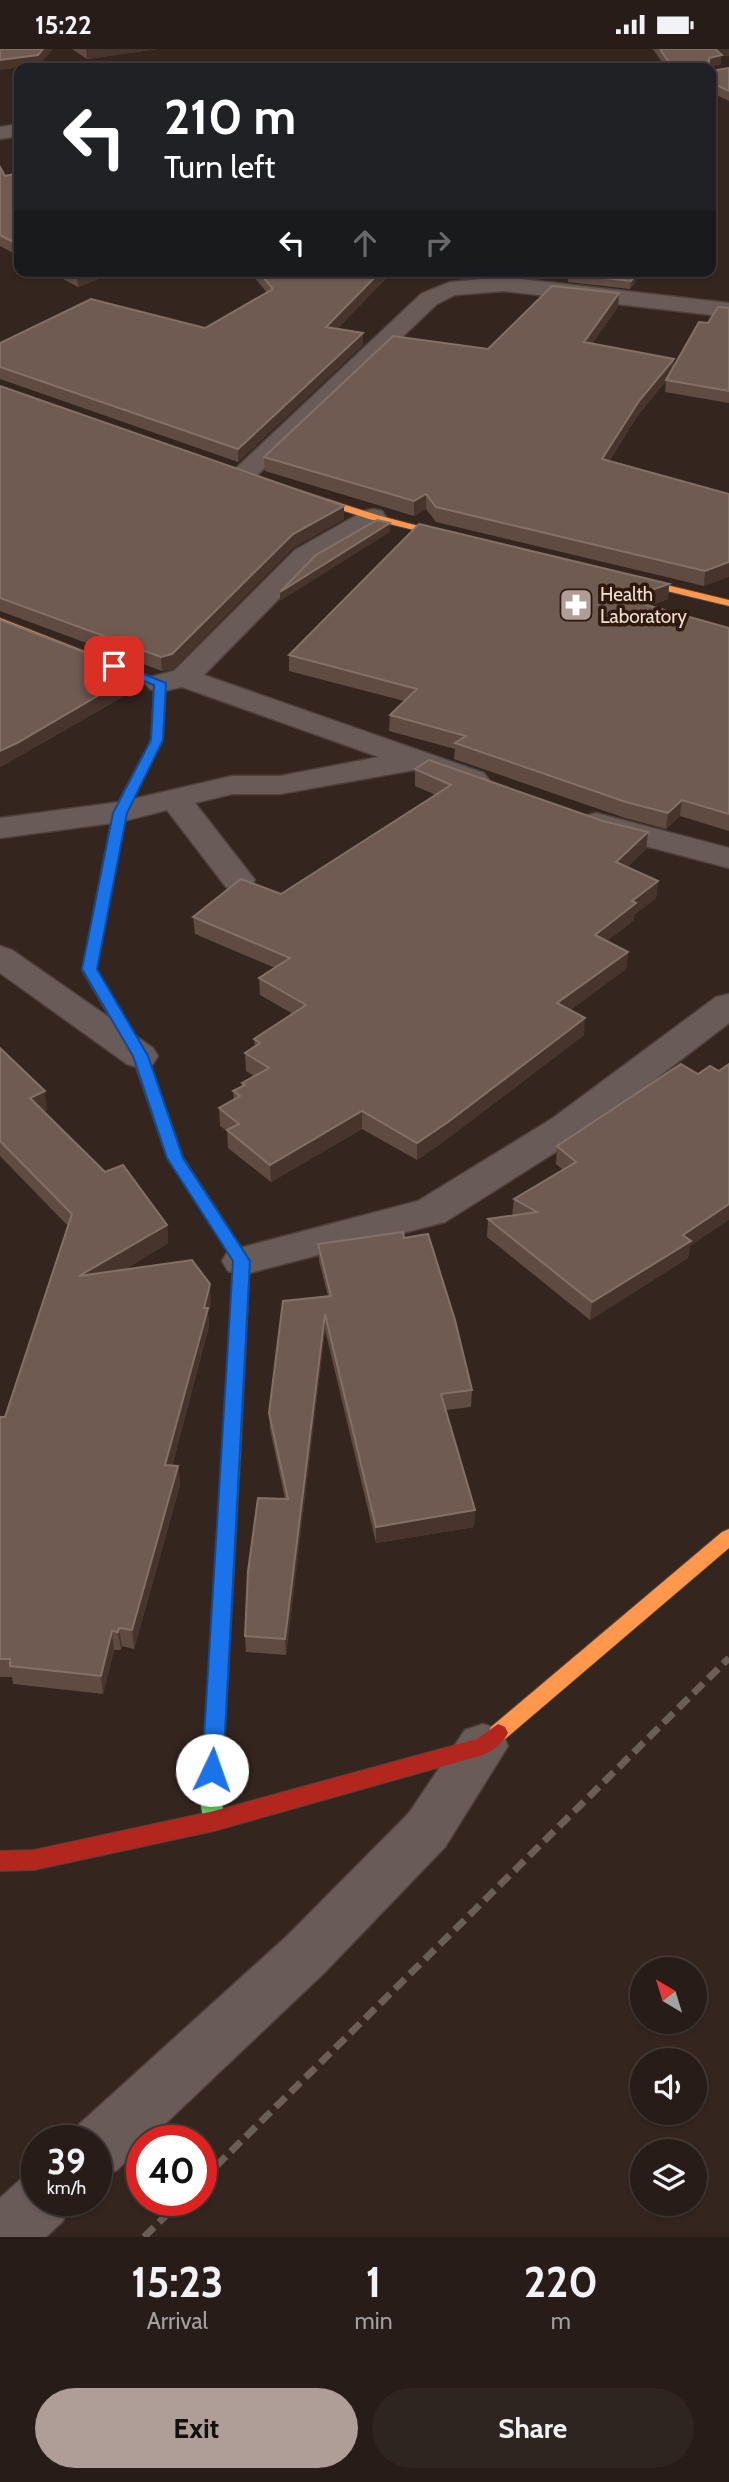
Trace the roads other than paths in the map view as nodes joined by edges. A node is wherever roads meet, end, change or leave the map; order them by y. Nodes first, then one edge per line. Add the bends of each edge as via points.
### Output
1 (729, 310) edge
2 (243, 475) edge
3 (282, 488) edge
4 (373, 517) junction
5 (478, 543) edge
6 (597, 571) edge
7 (729, 603) edge
8 (0, 621) edge
9 (172, 681) junction
10 (416, 760) junction
11 (495, 787) edge
12 (175, 799) junction
13 (120, 813) junction
14 (573, 815) edge
15 (0, 828) edge
16 (722, 864) edge
17 (238, 880) edge
18 (0, 957) edge
19 (729, 1005) edge
20 (140, 1056) junction
21 (242, 1261) junction
22 (729, 1537) edge
23 (483, 1746) junction
24 (214, 1821) junction
25 (0, 1861) edge
26 (112, 2134) edge
27 (25, 2216) edge
28 (2, 2237) edge

1 - 2 street via 504,284 450,289 429,299
3 - 4 street
4 - 5 street
4 - 9 street via 305,555 264,600
6 - 7 street
8 - 9 street
9 - 10 street
9 - 13 street via 157,740
10 - 11 street
10 - 12 street via 280,785 232,785
12 - 13 street
12 - 17 street
13 - 15 street
13 - 20 street via 89,969
14 - 16 street
18 - 20 street
19 - 21 street via 567,1127 431,1212
20 - 21 street via 175,1158
21 - 24 street via 211,1797
22 - 23 street
23 - 24 street
23 - 26 street via 427,1830 306,1954
24 - 25 street via 34,1860
27 - 28 street

